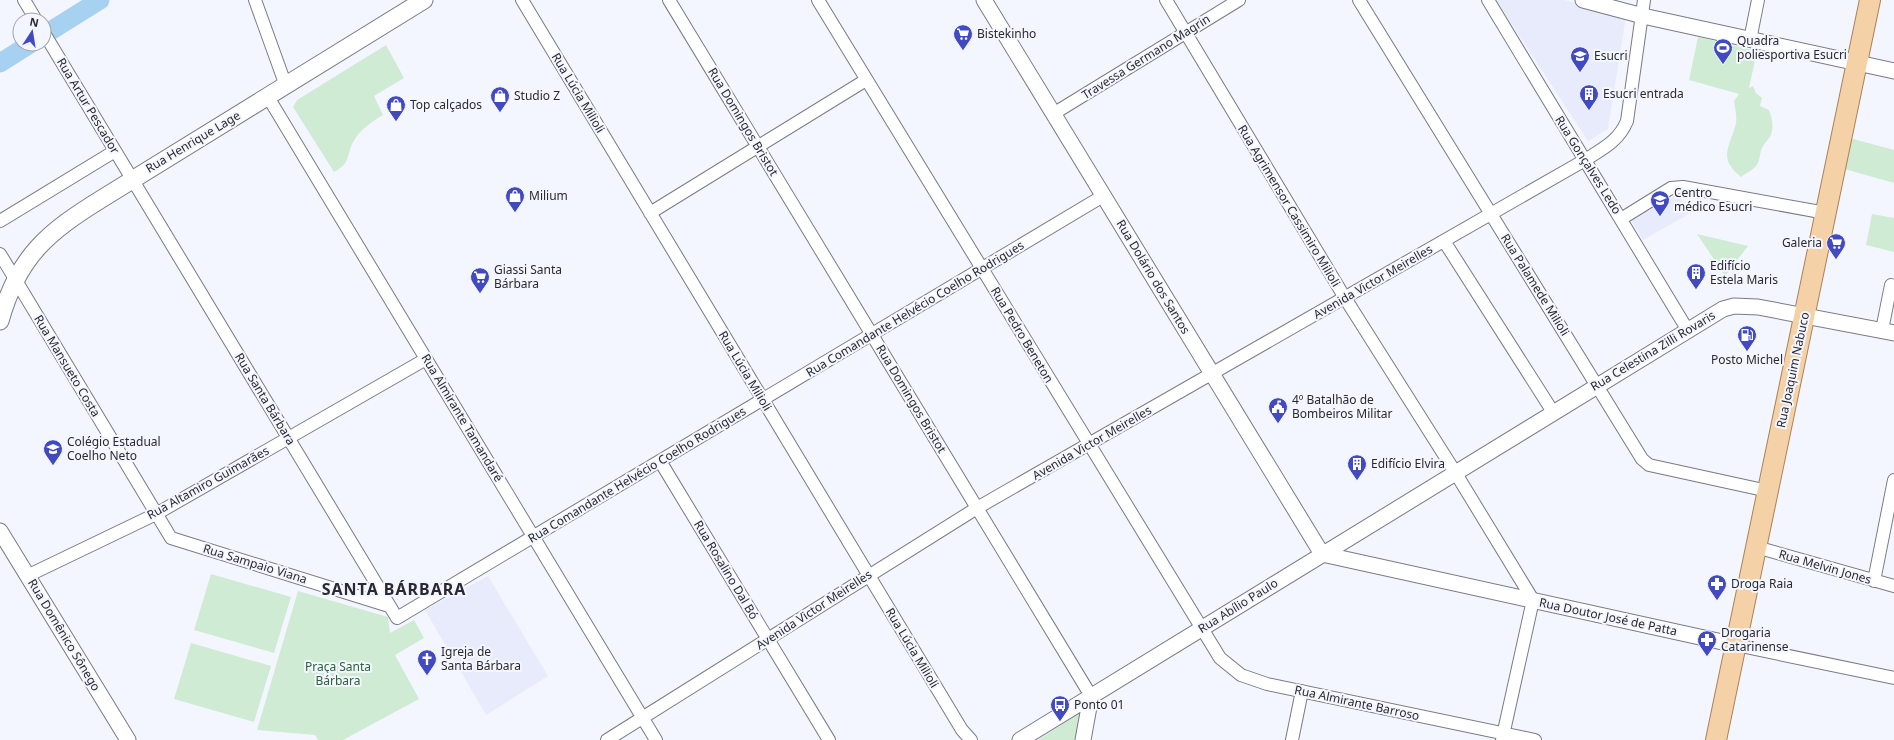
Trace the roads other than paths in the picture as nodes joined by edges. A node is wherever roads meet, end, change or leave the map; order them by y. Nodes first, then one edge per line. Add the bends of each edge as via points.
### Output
1 (24, 0) edge
2 (255, 0) edge
3 (424, 0) edge
4 (522, 0) edge
5 (669, 0) edge
6 (818, 0) edge
7 (984, 0) edge
8 (1166, 0) edge
9 (1239, 0) edge
10 (1359, 0) edge
11 (1488, 0) edge
12 (1583, 0) edge
13 (1644, 0) edge
14 (1758, 0) edge
15 (1870, 0) edge
16 (31, 12) edge
17 (1642, 16) junction
18 (1186, 33) junction
19 (1750, 40) junction
20 (52, 46) edge
21 (1857, 63) junction
22 (1894, 71) edge
23 (866, 80) junction
24 (286, 86) junction
25 (268, 97) junction
26 (1054, 114) junction
27 (758, 146) junction
28 (115, 151) junction
29 (1585, 160) junction
30 (132, 180) junction
31 (1103, 196) junction
32 (650, 213) junction
33 (1826, 213) junction
34 (1491, 214) junction
35 (1621, 219) junction
36 (0, 221) edge
37 (1444, 241) junction
38 (0, 254) edge
39 (982, 269) junction
40 (15, 279) junction
41 (1891, 285) dead end
42 (1345, 298) junction
43 (1804, 316) junction
44 (0, 321) edge
45 (1688, 329) junction
46 (1888, 331) edge
47 (872, 335) junction
48 (426, 358) junction
49 (1212, 375) junction
50 (1596, 385) junction
51 (762, 400) junction
52 (1554, 412) junction
53 (289, 438) junction
54 (1088, 444) junction
55 (660, 461) junction
56 (1455, 472) junction
57 (1894, 480) edge
58 (1768, 491) junction
59 (977, 508) junction
60 (156, 514) junction
61 (0, 530) edge
62 (534, 537) junction
63 (1756, 547) junction
64 (1322, 554) junction
65 (868, 575) junction
66 (27, 576) junction
67 (1874, 581) junction
68 (1894, 586) edge
69 (1533, 600) junction
70 (390, 606) junction
71 (397, 618) joint
72 (1201, 629) junction
73 (768, 640) junction
74 (1736, 645) junction
75 (1894, 678) edge
76 (1302, 691) junction
77 (1091, 696) junction
78 (642, 718) junction
79 (1503, 737) edge
80 (128, 740) edge
81 (607, 740) edge
82 (656, 740) edge
83 (829, 740) edge
84 (971, 740) edge
85 (1020, 740) edge
86 (1083, 740) edge
87 (1292, 740) edge
88 (1535, 740) edge
89 (1716, 740) edge

1 - 16 street
2 - 24 street
3 - 24 main road, Rua Henrique Lage
4 - 32 street, Rua Lúcia Milioli
5 - 27 street, Rua Domingos Bristot
6 - 23 street, Rua Pedro Beneton
7 - 26 street, Rua Dolário dos Santos
8 - 18 street, Rua Agrimensor Cassimiro Milioli
9 - 18 street, Travessa Germano Magrin
10 - 34 street, Rua Palamede Milioli
11 - 29 street, Rua Gonçalves Ledo
12 - 17 street
13 - 17 street, Avenida Victor Meirelles
14 - 19 street
15 - 21 main road, Rua Joaquim Nabuco
17 - 19 street
17 - 29 street, Avenida Victor Meirelles via 1627,121 1623,132
18 - 26 street, Travessa Germano Magrin
18 - 42 street, Rua Agrimensor Cassimiro Milioli
19 - 21 street
20 - 28 street, Rua Artur Pescador
21 - 22 street
21 - 33 main road, Rua Joaquim Nabuco
23 - 27 street
23 - 39 street, Rua Pedro Beneton
24 - 25 main road, Rua Henrique Lage
25 - 30 main road, Rua Henrique Lage
25 - 48 street, Rua Almirante Tamandaré
26 - 31 street, Rua Dolário dos Santos
27 - 32 street
27 - 47 street, Rua Domingos Bristot
28 - 30 street, Rua Artur Pescador
28 - 36 street
29 - 34 street, Avenida Victor Meirelles
29 - 35 street, Rua Gonçalves Ledo
30 - 40 main road, Rua Henrique Lage via 55,231 26,261
30 - 53 street, Rua Santa Bárbara
31 - 39 street, Rua Comandante Helvécio Coelho Rodrigues
31 - 49 street, Rua Dolário dos Santos
32 - 51 street, Rua Lúcia Milioli
33 - 35 street via 1683,187 1671,188
33 - 43 main road, Rua Joaquim Nabuco
34 - 37 street, Avenida Victor Meirelles
34 - 50 street, Rua Palamede Milioli
35 - 45 street, Rua Gonçalves Ledo
37 - 42 street, Avenida Victor Meirelles
37 - 52 street
38 - 40 street, Rua Mansueto Costa
39 - 47 street, Rua Comandante Helvécio Coelho Rodrigues
39 - 54 street, Rua Pedro Beneton
40 - 44 main road, Rua Henrique Lage
40 - 60 street, Rua Mansueto Costa
41 - 46 street
42 - 49 street, Avenida Victor Meirelles
42 - 56 street, Rua Agrimensor Cassimiro Milioli
43 - 45 street, Rua Celestina Zilli Rovaris via 1758,307 1734,306 1711,315
43 - 46 street, Rua Celestina Zilli Rovaris
43 - 58 main road, Rua Joaquim Nabuco
45 - 50 street, Rua Celestina Zilli Rovaris
47 - 51 street, Rua Comandante Helvécio Coelho Rodrigues
47 - 59 street, Rua Domingos Bristot
48 - 53 street, Rua Altamiro Guimarães
48 - 62 street, Rua Almirante Tamandaré
49 - 54 street, Avenida Victor Meirelles
49 - 64 street, Rua Dolário dos Santos
50 - 52 street, Rua Celestina Zilli Rovaris
50 - 58 street, Rua Palamede Milioli via 1642,460 1649,465
51 - 55 street, Rua Comandante Helvécio Coelho Rodrigues
51 - 65 street, Rua Lúcia Milioli
52 - 56 street, Rua Celestina Zilli Rovaris
53 - 60 street, Rua Altamiro Guimarães
53 - 70 street, Rua Santa Bárbara
54 - 59 street, Avenida Victor Meirelles
54 - 72 street, Rua Pedro Beneton
55 - 62 street, Rua Comandante Helvécio Coelho Rodrigues
55 - 73 street, Rua Rosalino Dal Bó
56 - 64 street, Rua Abílio Paulo
56 - 69 street, Rua Agrimensor Cassimiro Milioli
57 - 67 street
58 - 63 main road, Rua Joaquim Nabuco
59 - 65 street, Avenida Victor Meirelles
59 - 77 street, Rua Domingos Bristot
60 - 66 street, Rua Altamiro Guimarães
60 - 70 street, Rua Sampaio Viana via 171,538
61 - 66 street, Rua Domênico Sônego
62 - 71 street, Rua Comandante Helvécio Coelho Rodrigues
62 - 78 street, Rua Almirante Tamandaré
63 - 67 street, Rua Melvin Jones
63 - 74 main road, Rua Joaquim Nabuco
64 - 69 street, Rua Doutor José de Patta
64 - 72 street, Rua Abílio Paulo
65 - 73 street, Avenida Victor Meirelles
65 - 84 street, Rua Lúcia Milioli via 962,730
66 - 80 street, Rua Domênico Sônego
67 - 68 street, Rua Melvin Jones
69 - 74 street, Rua Doutor José de Patta
69 - 79 street
70 - 71 street, Rua Santa Bárbara
72 - 76 street, Rua Almirante Barroso via 1220,658 1241,675 1267,684
72 - 77 street, Rua Abílio Paulo
73 - 78 street, Avenida Victor Meirelles
73 - 83 street, Rua Rosalino Dal Bó
74 - 75 street, Rua Doutor José de Patta
74 - 89 main road, Rua Joaquim Nabuco
76 - 79 street, Rua Almirante Barroso
76 - 87 street
77 - 85 street, Rua Abílio Paulo
77 - 86 street
78 - 81 street, Avenida Victor Meirelles
78 - 82 street, Rua Almirante Tamandaré
79 - 88 street, Rua Almirante Barroso

